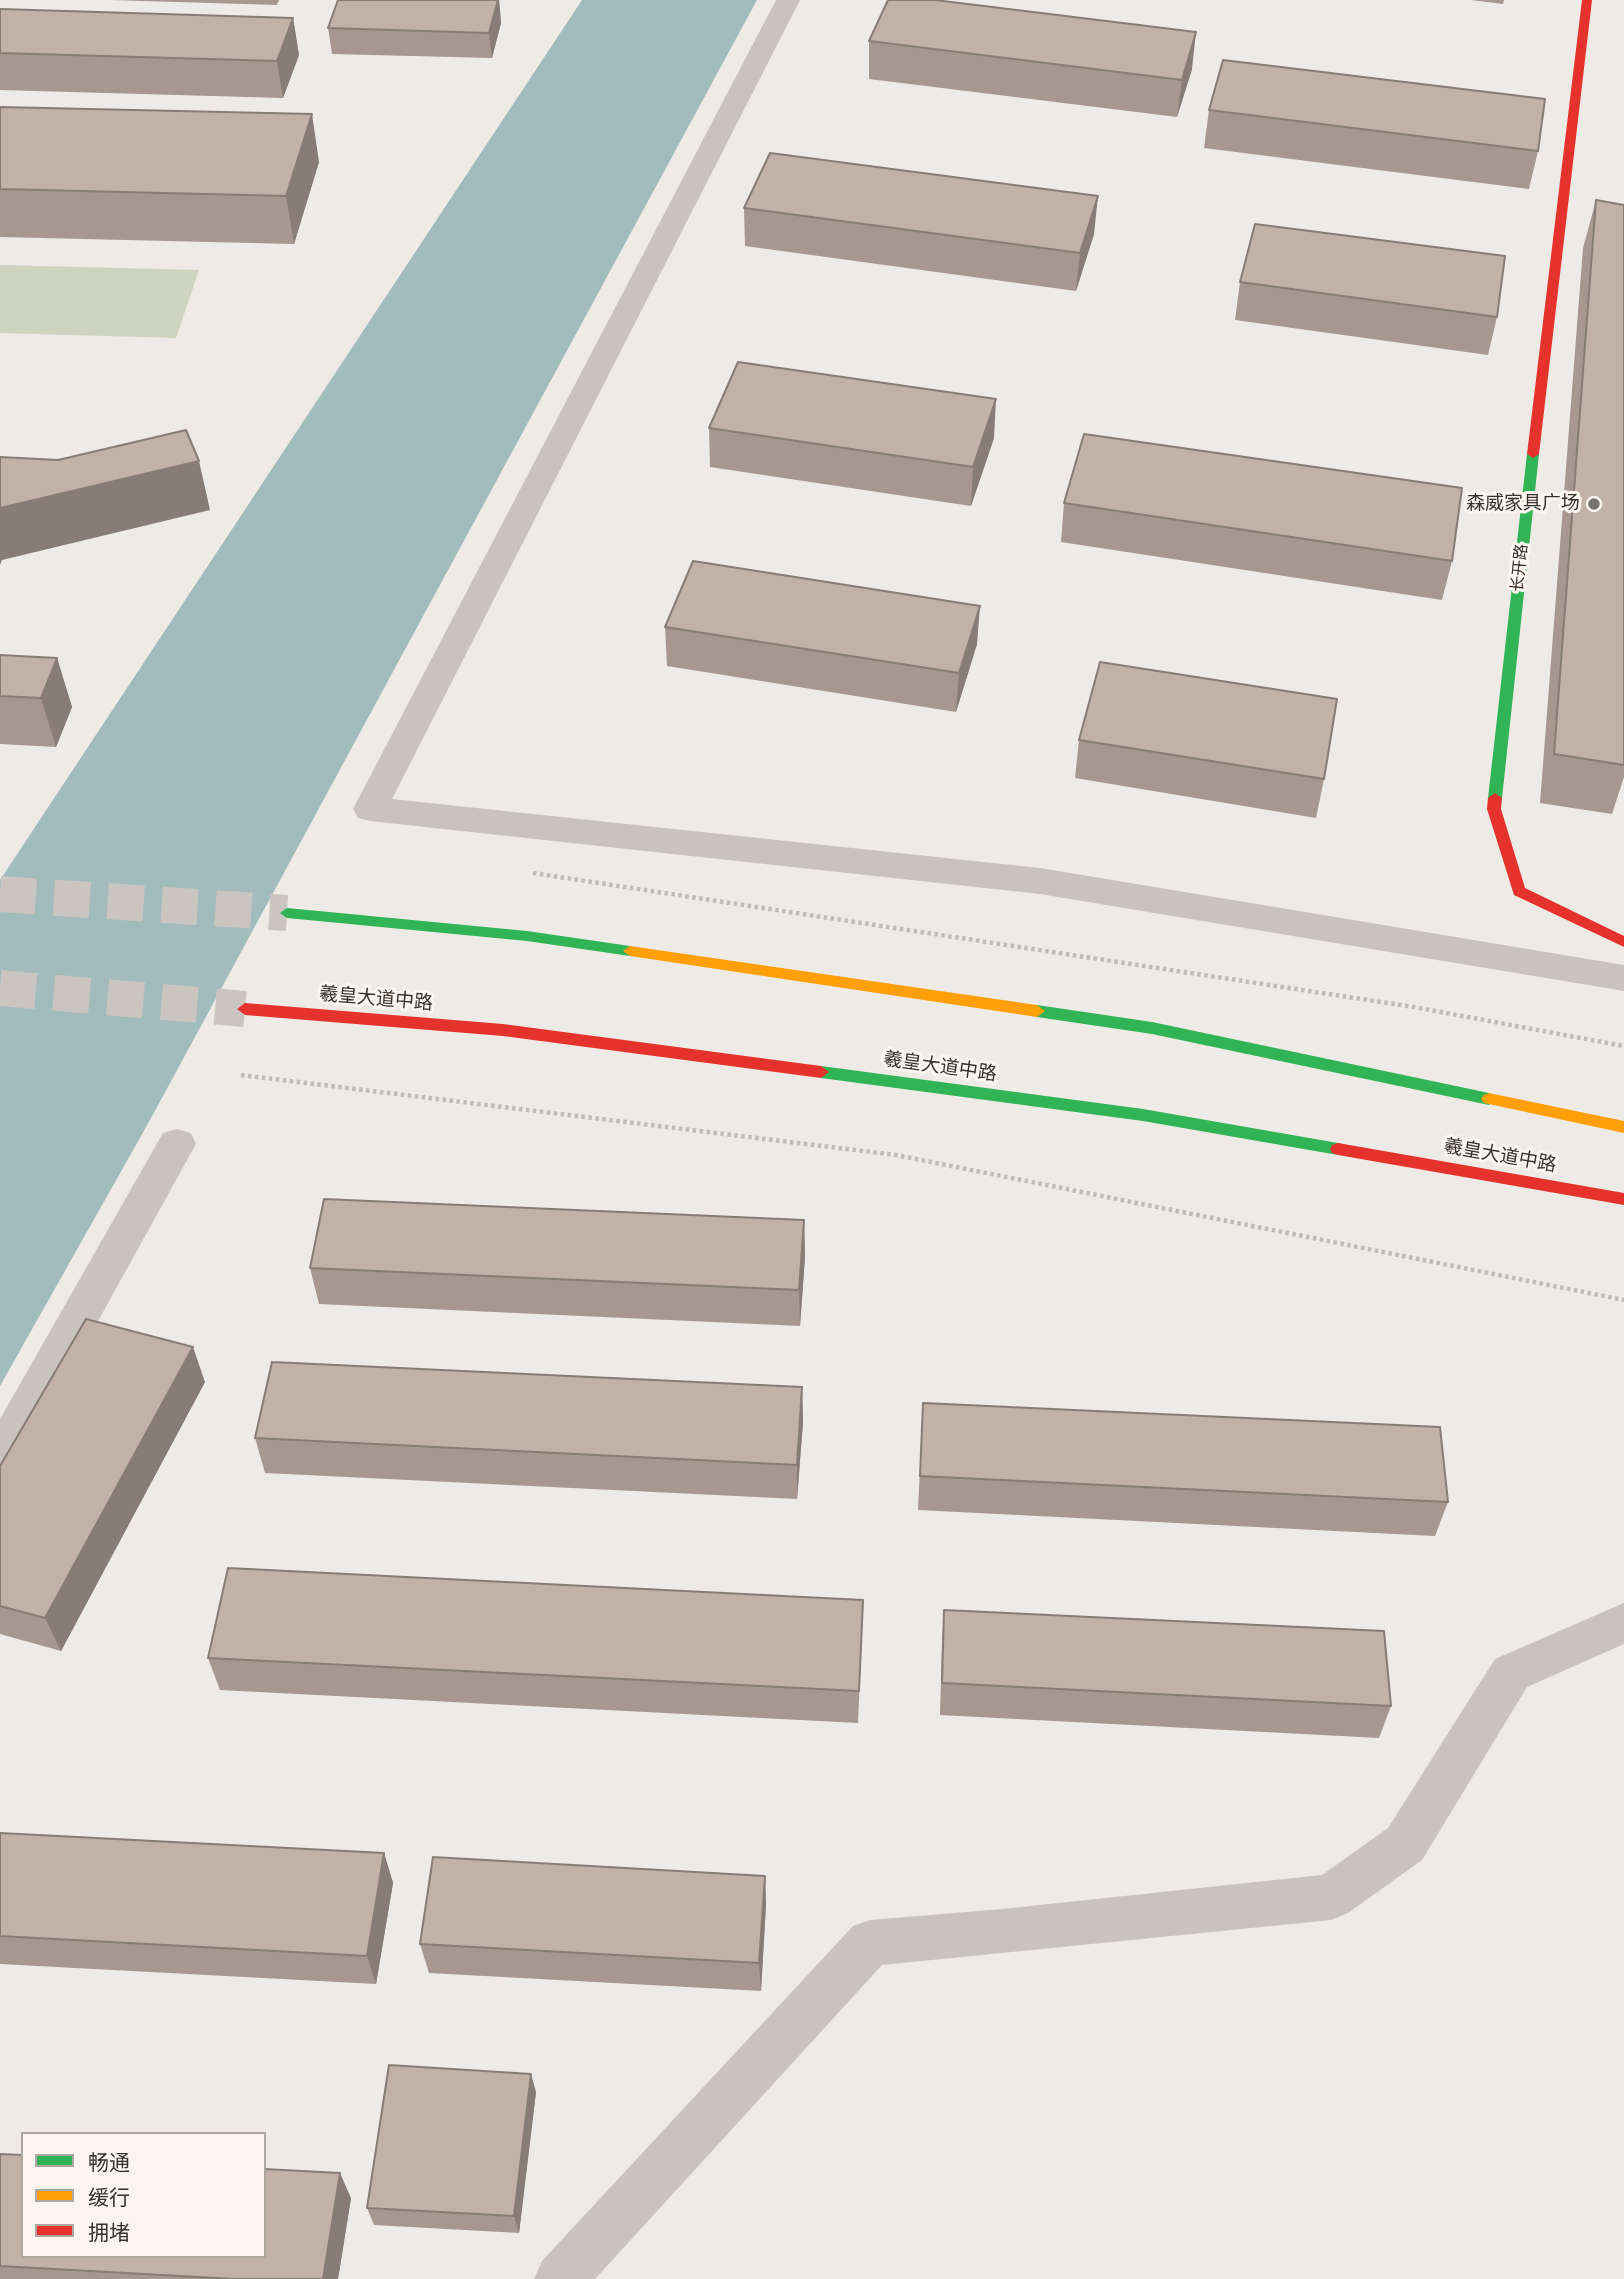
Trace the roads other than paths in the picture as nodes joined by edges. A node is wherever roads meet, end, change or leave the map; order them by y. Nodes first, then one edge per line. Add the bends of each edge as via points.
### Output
1 (788, 0) edge
2 (1587, 0) edge
3 (287, 913) tunnel mouth
4 (1624, 942) edge
5 (1624, 978) edge
6 (246, 1009) tunnel mouth
7 (1624, 1127) edge
8 (177, 1144) dead end
9 (1624, 1199) edge
10 (0, 1458) edge
11 (1624, 1623) edge
12 (560, 2279) edge

1 - 5 street via 370,809 1040,881
2 - 4 main road, 长开路 via 1494,809 1519,891
3 - 7 main road via 527,936 1152,1028
6 - 9 main road, 羲皇大道中路 via 503,1030 1143,1115
8 - 10 street
11 - 12 street via 1511,1673 1405,1844 1331,1897 870,1942

